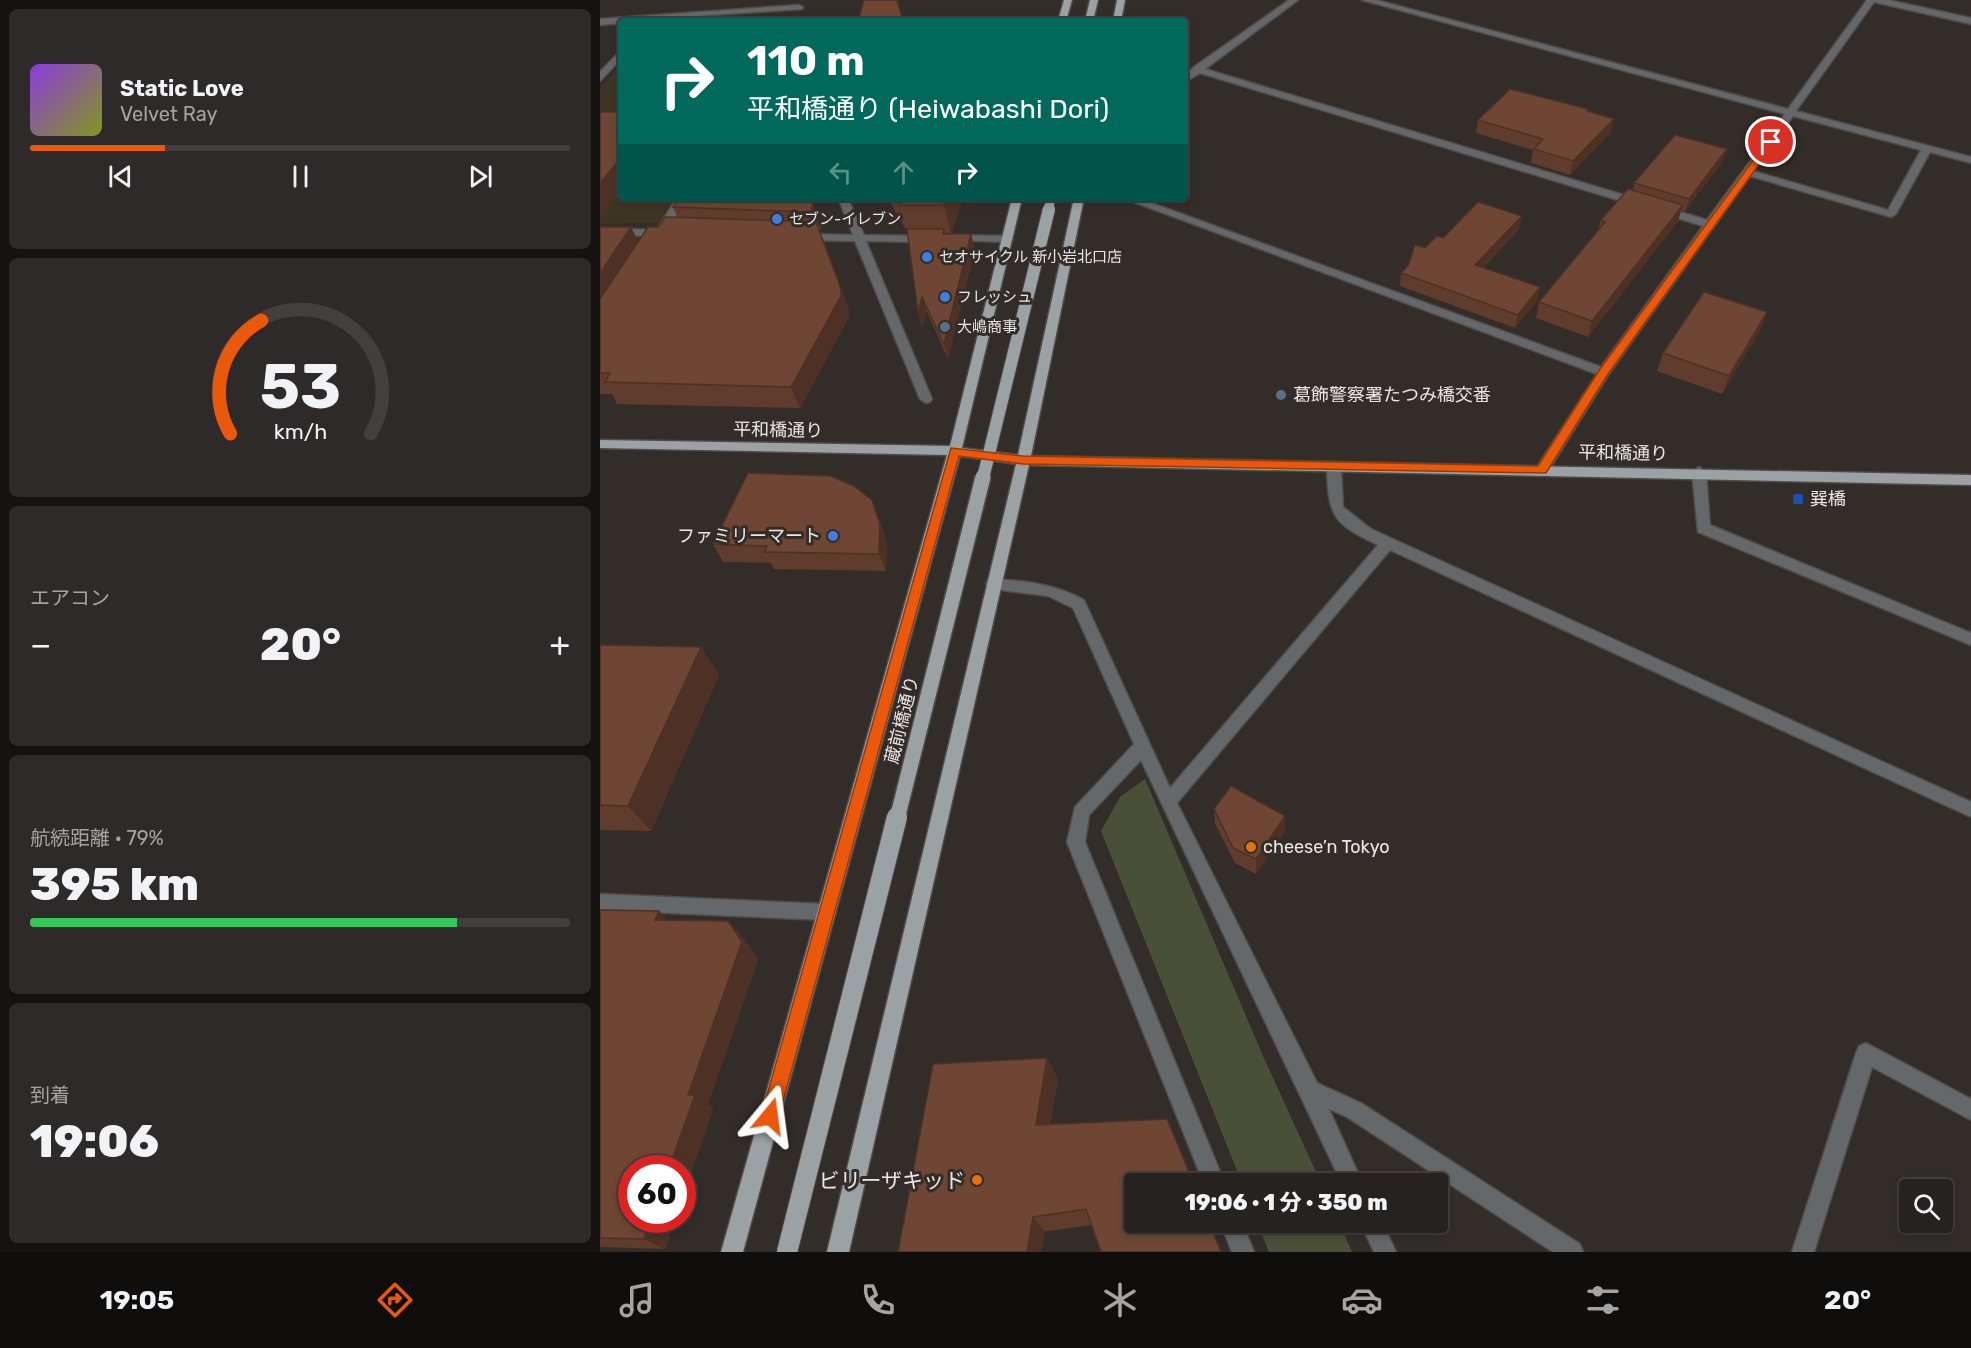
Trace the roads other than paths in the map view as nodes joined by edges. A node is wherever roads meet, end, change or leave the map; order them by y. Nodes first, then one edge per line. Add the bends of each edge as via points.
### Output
1 (1068, 0) edge
2 (1094, 0) edge
3 (1121, 0) edge
4 (1294, 0) edge
5 (1366, 0) edge
6 (1871, 0) edge
7 (1877, 0) edge
8 (801, 3) edge
9 (667, 18) edge
10 (792, 18) edge
11 (1063, 18) edge
12 (1090, 18) edge
13 (1118, 18) edge
14 (618, 21) edge
15 (1971, 21) edge
16 (600, 22) edge
17 (618, 57) edge
18 (1197, 69) junction
19 (1188, 76) edge
20 (600, 78) edge
21 (1792, 112) junction
22 (1927, 148) junction
23 (1971, 160) edge
24 (1749, 172) junction
25 (680, 201) edge
26 (844, 201) edge
27 (1016, 201) edge
28 (1050, 201) edge
29 (1078, 201) edge
30 (1136, 201) edge
31 (1711, 225) junction
32 (600, 231) edge
33 (789, 237) edge
34 (860, 239) junction
35 (1008, 239) junction
36 (1604, 372) junction
37 (926, 399) dead end
38 (600, 444) edge
39 (955, 451) junction
40 (1023, 460) junction
41 (1334, 467) junction
42 (1542, 470) junction
43 (1699, 472) junction
44 (1971, 480) edge
45 (1387, 544) junction
46 (993, 584) junction
47 (1971, 639) edge
48 (1142, 747) junction
49 (1167, 802) junction
50 (1971, 810) edge
51 (600, 903) edge
52 (827, 912) junction
53 (1310, 1090) junction
54 (1971, 1110) edge
55 (1211, 1173) edge
56 (1348, 1173) edge
57 (1235, 1233) edge
58 (1376, 1233) edge
59 (732, 1252) edge
60 (787, 1252) edge
61 (838, 1252) edge
62 (1243, 1252) edge
63 (1385, 1252) edge
64 (1572, 1252) edge
65 (1803, 1252) edge

1 - 11 main road
2 - 12 main road
3 - 13 main road
4 - 18 street
5 - 21 street
6 - 21 street
7 - 15 street
8 - 9 street
8 - 10 street
14 - 16 street
17 - 20 street
18 - 19 street
18 - 31 street
21 - 22 street
21 - 24 street
22 - 23 street
22 - 24 street via 1891,214
24 - 31 street
25 - 32 street via 662,236
26 - 34 street
27 - 35 main road
28 - 60 main road, 蔵前橋通り, bridge
29 - 40 main road
30 - 36 street
31 - 36 street
33 - 34 street
34 - 35 street
34 - 37 street
35 - 39 main road
36 - 42 street
38 - 39 main road, 平和橋通り
39 - 40 main road, 平和橋通り
39 - 52 main road
40 - 41 main road, 平和橋通り
40 - 46 main road
41 - 42 main road, 平和橋通り
41 - 45 street via 1335,508 1366,534
42 - 43 main road, 平和橋通り
43 - 44 main road, 平和橋通り
43 - 47 street via 1703,528
45 - 49 street
45 - 50 street
46 - 48 street via 1037,587 1079,604
46 - 61 main road
48 - 49 street
48 - 55 street via 1081,812 1076,842
49 - 53 street
51 - 52 street
52 - 59 main road
53 - 56 street
53 - 64 street via 1354,1110
54 - 65 street via 1866,1053
57 - 62 street
58 - 63 street

